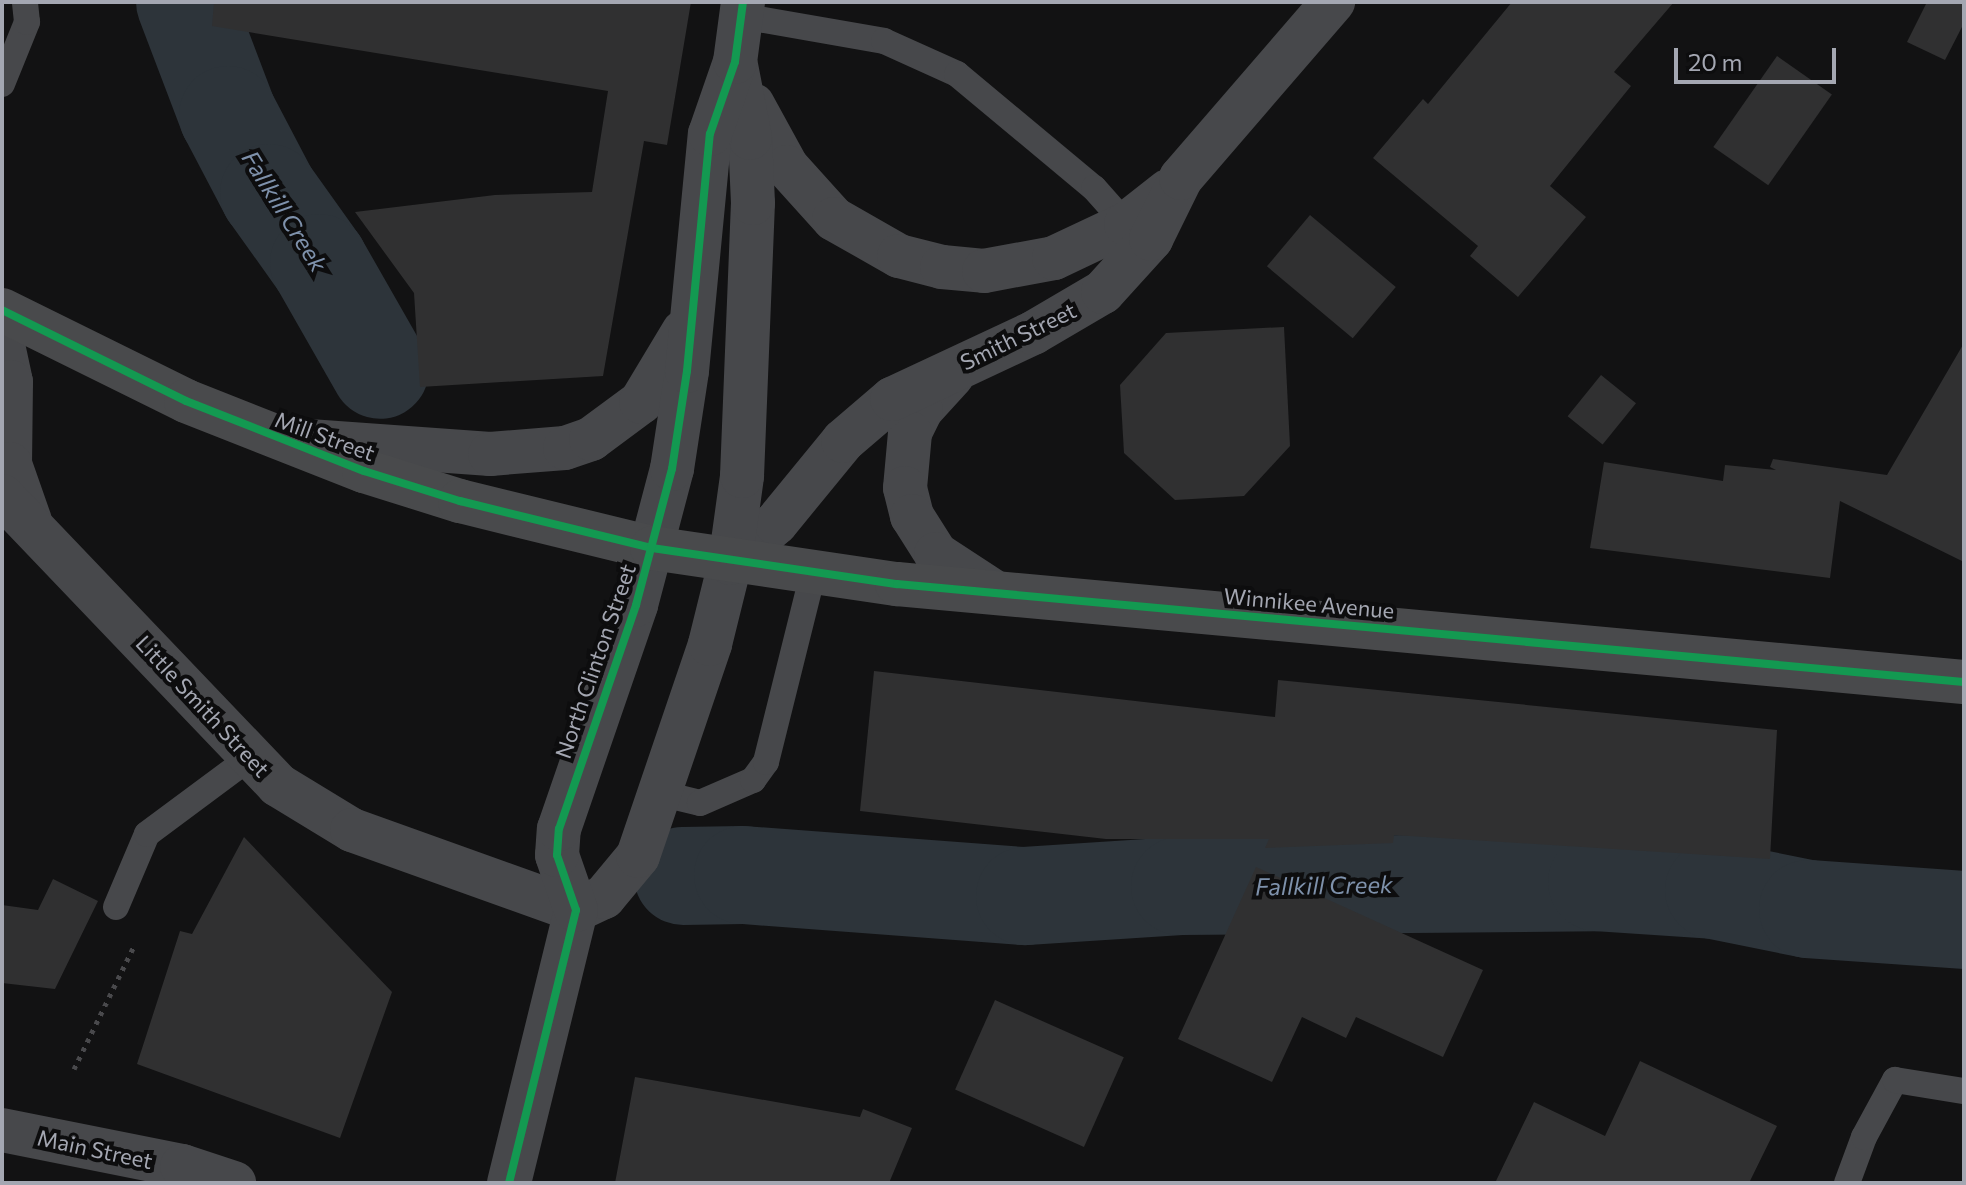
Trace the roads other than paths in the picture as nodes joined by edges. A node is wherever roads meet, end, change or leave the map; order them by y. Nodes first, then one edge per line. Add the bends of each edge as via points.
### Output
1 (25, 2) edge
2 (1333, 2) edge
3 (742, 9) edge
4 (735, 62) junction
5 (2, 84) edge
6 (1181, 178) junction
7 (1126, 224) junction
8 (696, 292) junction
9 (2, 310) edge
10 (2, 340) edge
11 (979, 356) junction
12 (277, 438) junction
13 (2, 496) edge
14 (39, 537) junction
15 (652, 548) junction
16 (730, 563) junction
17 (813, 574) junction
18 (994, 592) junction
19 (1964, 682) edge
20 (248, 759) junction
21 (659, 793) junction
22 (116, 907) dead end
23 (576, 910) junction
24 (1964, 1091) edge
25 (2, 1130) edge
26 (140, 1171) edge
27 (234, 1183) edge
28 (509, 1183) edge
29 (1847, 1183) edge

1 - 5 lane via 27,22
2 - 6 street, Smith Street
3 - 4 street, North Clinton Street
3 - 7 lane via 884,41 957,74 1094,188
4 - 7 street via 766,135 807,194 866,240 899,256 956,269 1023,266 1091,244
4 - 8 street, North Clinton Street via 710,134
4 - 16 street, North Clinton Street via 750,138 753,203 743,461
6 - 7 street
6 - 11 street, Smith Street via 1151,239 1103,292 1046,326
8 - 12 street via 677,347 641,402 617,423 578,444 490,454
8 - 15 street, North Clinton Street via 677,444
9 - 12 highway, Mill Street via 97,359
10 - 14 street via 11,382 10,464
11 - 16 street, Smith Street via 930,377 867,419 785,514
11 - 18 street via 921,410 910,433 905,488 912,516 936,554
12 - 15 highway, Mill Street via 460,501
13 - 14 street, Little Smith Street
14 - 20 street, Little Smith Street via 166,665
15 - 16 highway, Winnikee Avenue
15 - 23 street, North Clinton Street via 559,829 557,855
16 - 17 highway, Winnikee Avenue
16 - 21 street, North Clinton Street via 710,644
17 - 18 highway, Winnikee Avenue
17 - 21 lane via 766,762 753,780 700,803
18 - 19 highway, Winnikee Avenue
20 - 22 lane via 147,834
20 - 23 street, Little Smith Street via 315,811 352,830
21 - 23 street, North Clinton Street via 638,856 623,879 604,897
23 - 28 street
24 - 29 lane via 1895,1080 1864,1137
25 - 26 street, Main Street
26 - 27 street, Main Street

